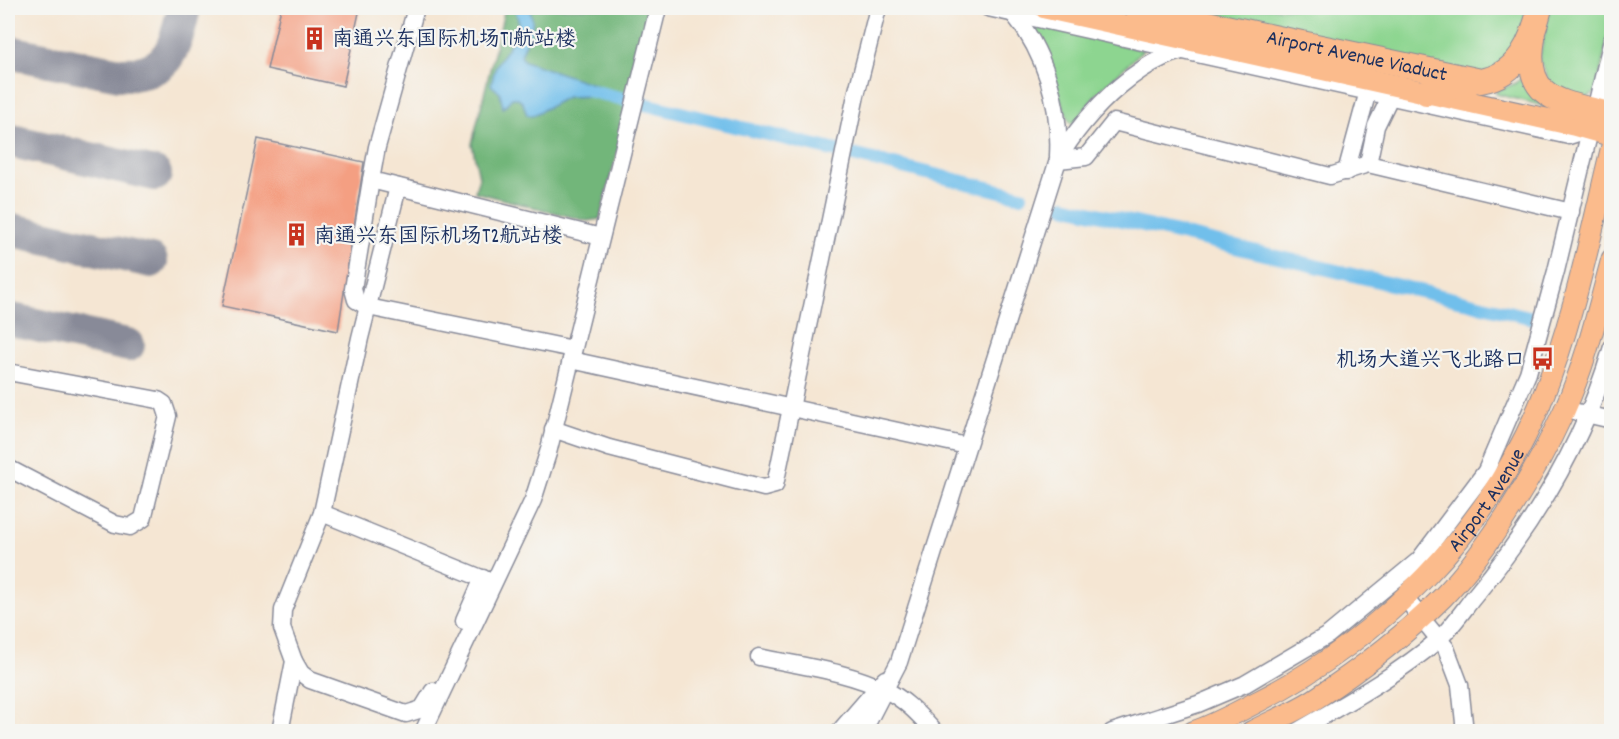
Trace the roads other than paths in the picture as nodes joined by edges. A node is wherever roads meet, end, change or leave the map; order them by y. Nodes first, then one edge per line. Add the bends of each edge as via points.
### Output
1 (416, 8) edge
2 (658, 8) edge
3 (878, 8) edge
4 (988, 8) edge
5 (1045, 8) edge
6 (1136, 8) edge
7 (1540, 8) edge
8 (1008, 9) edge
9 (1533, 36) junction
10 (1229, 38) junction
11 (1611, 40) edge
12 (1184, 50) junction
13 (1481, 81) junction
14 (1368, 91) junction
15 (1426, 93) junction
16 (1391, 95) junction
17 (1599, 118) edge
18 (1611, 136) edge
19 (1611, 146) edge
20 (1058, 160) junction
21 (1368, 164) junction
22 (1346, 171) junction
23 (371, 180) junction
24 (398, 187) junction
25 (1571, 212) junction
26 (601, 237) junction
27 (1611, 260) edge
28 (368, 307) junction
29 (1611, 347) edge
30 (572, 355) junction
31 (8, 372) edge
32 (792, 408) junction
33 (1564, 410) junction
34 (1587, 414) junction
35 (1611, 420) edge
36 (553, 429) junction
37 (967, 446) junction
38 (8, 468) edge
39 (322, 513) junction
40 (489, 581) junction
41 (1405, 598) junction
42 (1422, 616) junction
43 (1439, 639) junction
44 (759, 657) dead end
45 (294, 661) junction
46 (882, 688) junction
47 (280, 732) edge
48 (423, 732) edge
49 (839, 732) edge
50 (859, 732) edge
51 (935, 732) edge
52 (1112, 732) edge
53 (1193, 732) edge
54 (1251, 732) edge
55 (1296, 732) edge
56 (1465, 732) edge

1 - 23 street
2 - 26 street
3 - 32 street
4 - 8 street
5 - 10 main road
6 - 10 highway, Airport Avenue Viaduct
7 - 9 highway
8 - 12 street
8 - 20 street via 1023,24 1048,80 1059,132
9 - 13 highway via 1512,66 1498,77
9 - 17 highway via 1530,58 1537,87 1551,98
10 - 12 street
10 - 13 highway, Airport Avenue Viaduct
10 - 15 main road via 1342,74
11 - 17 street
12 - 14 street
12 - 20 street via 1161,59 1111,94 1069,139
13 - 15 highway
14 - 16 street
14 - 22 street
15 - 17 main road
16 - 17 street via 1569,136
16 - 21 street via 1376,126
17 - 18 main road
17 - 25 street
19 - 41 main road, Airport Avenue via 1563,342 1539,406 1509,465 1471,521
20 - 22 street via 1086,157 1114,122 1330,176
20 - 37 street
21 - 22 street
21 - 25 street
23 - 24 street
23 - 28 street via 353,289 356,300
24 - 26 street
24 - 28 street
25 - 52 street via 1528,374 1486,471 1419,560 1328,635 1245,684
26 - 30 street
27 - 33 main road, Airport Avenue via 1588,347
28 - 30 street
28 - 39 street
29 - 34 street
30 - 32 street
30 - 36 street
31 - 38 street via 158,400 168,416 143,519 129,527 115,524
32 - 36 street via 777,481 769,488 609,448
32 - 37 street
33 - 34 street
33 - 42 main road, Airport Avenue via 1532,473 1493,533 1444,595
34 - 35 street
34 - 43 street via 1558,475 1519,541
36 - 40 street via 533,500
37 - 46 street via 899,662
39 - 40 street
39 - 45 street via 283,610 282,628
40 - 45 street via 429,699 414,714 398,713 310,680
40 - 48 street
41 - 42 street
41 - 53 main road, Airport Avenue via 1385,618 1301,679
42 - 43 street
42 - 54 main road, Airport Avenue via 1398,639 1314,700
43 - 55 street via 1388,676
43 - 56 street via 1460,685
44 - 46 street via 848,676
45 - 47 street
46 - 49 street
46 - 50 street via 869,720
46 - 51 street via 915,710

